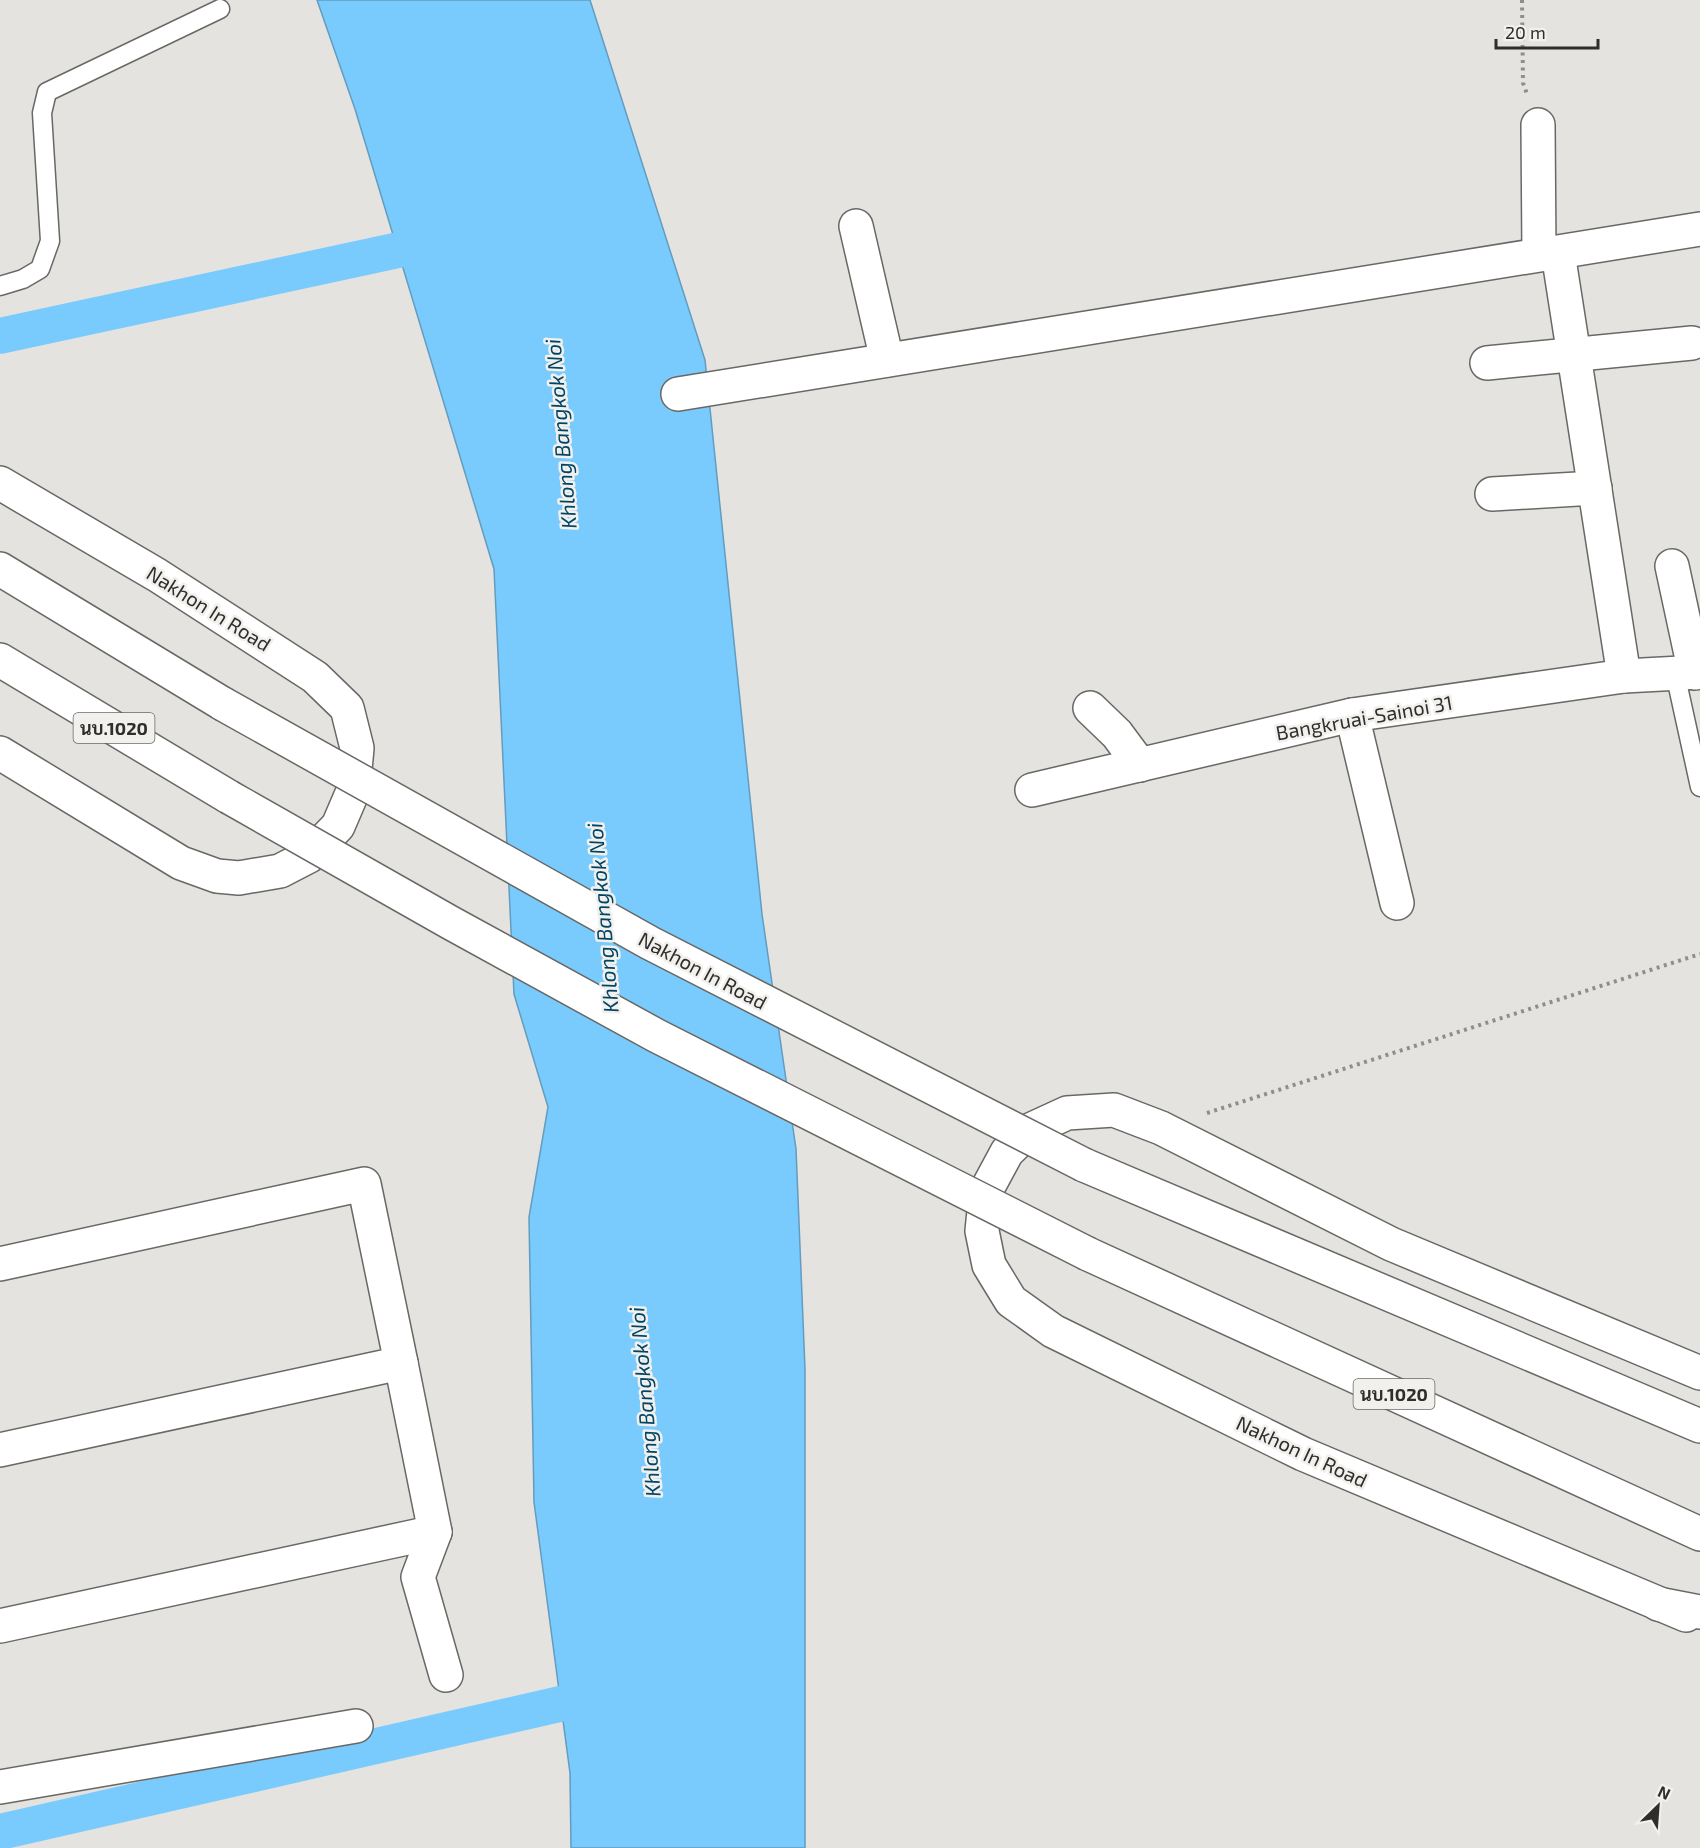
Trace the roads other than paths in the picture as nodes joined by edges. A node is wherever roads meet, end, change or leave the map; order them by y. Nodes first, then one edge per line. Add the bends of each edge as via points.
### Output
1 (220, 9) dead end
2 (1538, 125) road end
3 (856, 226) dead end
4 (1700, 229) edge
5 (1548, 254) junction
6 (0, 286) edge
7 (1692, 343) dead end
8 (1574, 356) junction
9 (887, 360) junction
10 (1487, 363) dead end
11 (678, 394) dead end
12 (0, 483) edge
13 (1595, 488) junction
14 (1492, 494) dead end
15 (1672, 566) dead end
16 (0, 569) edge
17 (0, 660) edge
18 (1690, 673) edge
19 (1624, 676) junction
20 (1090, 708) dead end
21 (1352, 715) junction
22 (0, 753) edge
23 (1140, 765) junction
24 (1700, 787) edge
25 (1032, 790) dead end
26 (1397, 903) dead end
27 (0, 1264) edge
28 (401, 1363) junction
29 (1700, 1373) edge
30 (1700, 1426) edge
31 (0, 1450) edge
32 (435, 1532) junction
33 (1700, 1534) edge
34 (1658, 1604) junction
35 (1700, 1612) edge
36 (1700, 1620) edge
37 (0, 1626) edge
38 (446, 1675) dead end
39 (356, 1726) dead end
40 (0, 1787) edge

1 - 6 lane via 46,92 42,113 50,241 40,269
2 - 5 main road
3 - 9 main road
4 - 5 main road
5 - 8 main road
5 - 9 main road
7 - 8 main road
8 - 10 main road
8 - 13 main road
9 - 11 main road
12 - 22 main road, Nakhon In Road via 157,575 315,677 347,708 357,748 354,791 338,826 309,856 280,871 239,878 217,876 181,863
13 - 14 main road
13 - 19 main road
15 - 18 main road
16 - 30 main road, Nakhon In Road, bridge via 223,704 651,943 1084,1165
17 - 33 main road, นบ.1020, bridge via 229,797 657,1036 1088,1254
18 - 19 main road, Bangkruai-Sainoi 31
18 - 24 lane
19 - 21 main road, Bangkruai-Sainoi 31
20 - 23 main road via 1118,734
21 - 23 main road, Bangkruai-Sainoi 31
21 - 26 main road
23 - 25 main road, Bangkruai-Sainoi 31
27 - 28 main road via 364,1184
28 - 31 main road
28 - 32 main road
29 - 34 main road, Nakhon In Road via 1391,1244 1161,1128 1114,1110 1067,1113 1030,1130 1006,1152 986,1191 982,1231 989,1265 1011,1301 1053,1331 1303,1454
32 - 37 main road
32 - 38 main road via 418,1577
34 - 35 main road
34 - 36 main road, Nakhon In Road
39 - 40 main road

